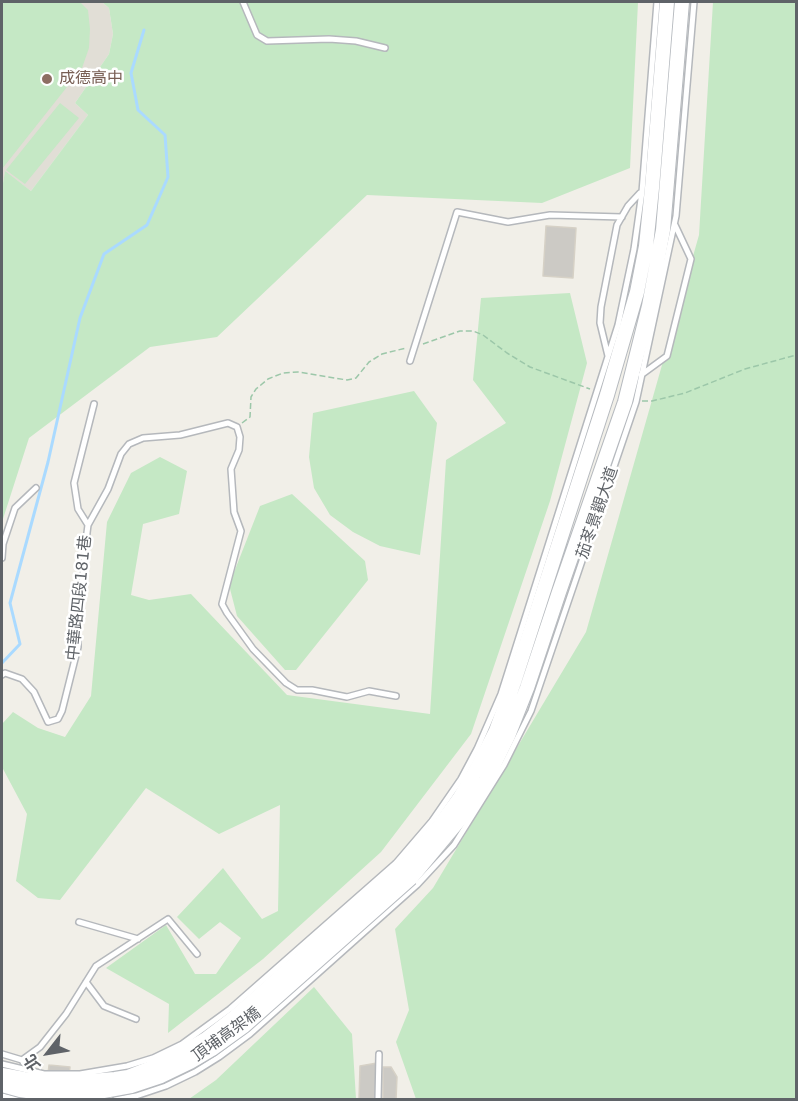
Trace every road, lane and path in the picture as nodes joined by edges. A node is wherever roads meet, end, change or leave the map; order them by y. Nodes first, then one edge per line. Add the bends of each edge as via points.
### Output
1 (243, 2) edge
2 (657, 2) edge
3 (667, 2) edge
4 (682, 2) edge
5 (694, 2) edge
6 (663, 47) junction
7 (385, 48) dead end
8 (651, 81) junction
9 (653, 104) junction
10 (680, 106) junction
11 (642, 192) junction
12 (665, 210) junction
13 (622, 217) junction
14 (674, 225) junction
15 (796, 355) edge
16 (608, 357) junction
17 (410, 361) dead end
18 (641, 375) junction
19 (602, 394) junction
20 (630, 402) junction
21 (94, 404) dead end
22 (36, 488) dead end
23 (88, 525) junction
24 (2, 558) edge
25 (2, 675) edge
26 (396, 696) dead end
27 (407, 874) junction
28 (79, 922) dead end
29 (138, 939) junction
30 (197, 954) dead end
31 (86, 982) junction
32 (136, 1019) dead end
33 (2, 1054) edge
34 (379, 1054) dead end
35 (22, 1060) junction
36 (2, 1064) edge
37 (2, 1075) edge
38 (2, 1085) edge
39 (2, 1096) edge
40 (30, 1096) dead end
41 (20, 1100) edge
42 (115, 1100) edge
43 (378, 1100) edge

1 - 7 lane via 257,35 267,41 329,39
2 - 8 lane
3 - 6 street
4 - 10 street
5 - 10 lane
6 - 8 lane
6 - 9 street
8 - 9 lane
9 - 11 lane, 茄苳景觀大道
9 - 19 street, 茄苳景觀大道 via 652,188 646,246 637,292
10 - 12 street, 茄苳景觀大道
10 - 14 lane, 茄苳景觀大道
11 - 13 lane
11 - 16 lane, 茄苳景觀大道 via 634,249
12 - 14 lane
12 - 20 street, 茄苳景觀大道
13 - 16 lane via 617,225 601,307 600,323
13 - 17 lane via 550,215 508,222 456,212
14 - 18 lane, 茄苳景觀大道
14 - 18 lane via 691,260 667,356
15 - 20 path via 745,369 686,393
16 - 19 lane, 茄苳景觀大道
18 - 20 lane, 茄苳景觀大道
19 - 20 lane
19 - 27 street, 茄苳景觀大道 via 496,731 459,799
20 - 27 street, 茄苳景觀大道 via 508,736 470,807
21 - 23 lane via 74,483 78,509
22 - 24 lane via 15,508
23 - 25 lane, 中華路四段181巷 via 83,578 76,598 78,647 58,719 48,722 34,692 22,679
23 - 26 lane, 中華路四段181巷 via 129,444 228,423 237,427 238,450 231,469 234,512 241,531 222,604 227,613 253,649 297,690 347,697 369,691
27 - 36 lane, 頂埔高架橋, bridge via 182,1044 153,1058 80,1074 44,1074
27 - 37 street, 頂埔高架橋, bridge via 206,1039 156,1066 128,1077 79,1082
27 - 38 street, 頂埔高架橋, bridge via 244,1026 190,1062 132,1086 98,1092 48,1094
27 - 42 lane, 頂埔高架橋 via 250,1034 219,1058 166,1086
28 - 29 lane
29 - 30 lane via 168,919
29 - 31 lane via 96,966
31 - 32 lane via 104,1006
31 - 35 lane via 39,1047
33 - 35 lane
34 - 43 lane
35 - 40 lane via 34,1086
39 - 41 lane

